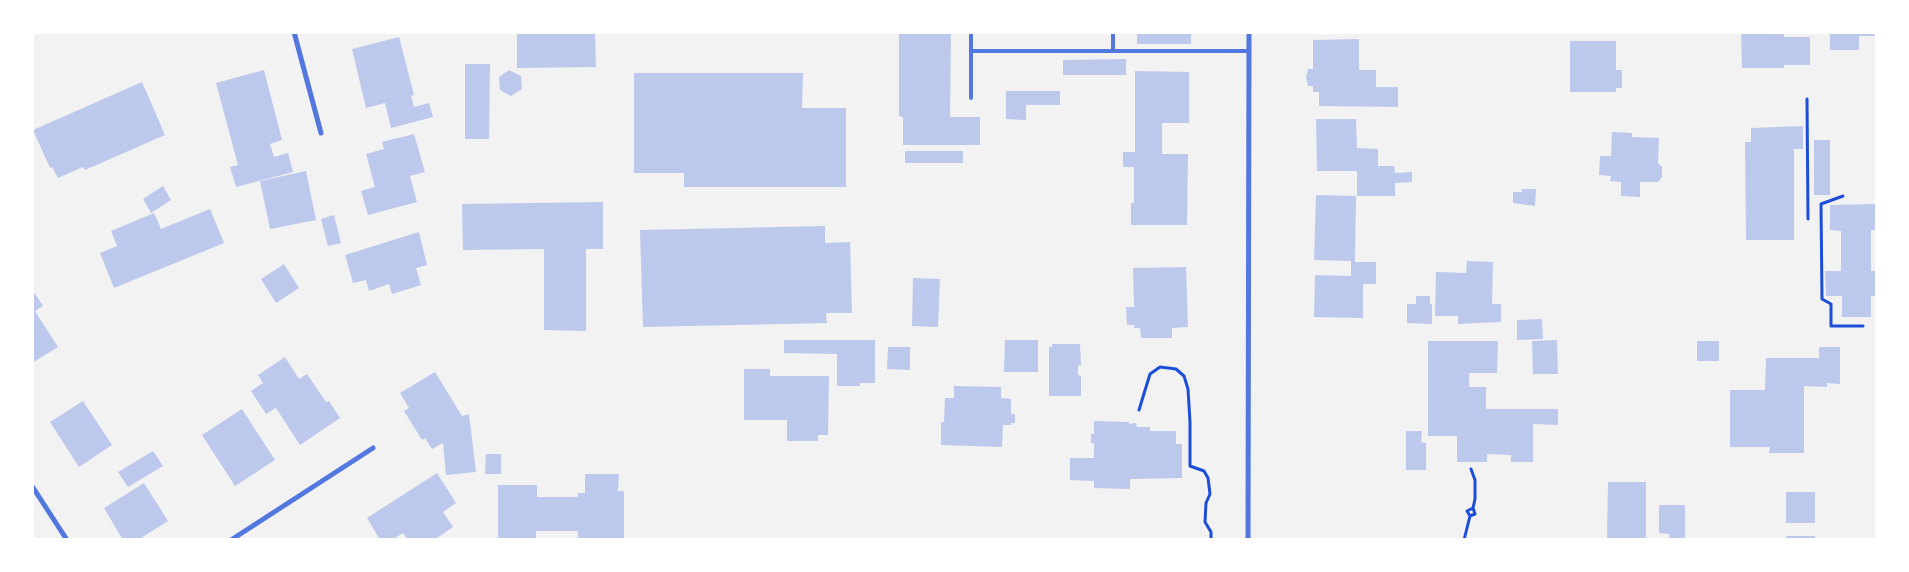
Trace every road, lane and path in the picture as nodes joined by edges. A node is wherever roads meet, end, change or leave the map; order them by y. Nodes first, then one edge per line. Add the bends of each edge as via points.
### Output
1 (294, 32) edge
2 (971, 32) edge
3 (1113, 32) edge
4 (1249, 32) edge
5 (971, 51) junction
6 (1113, 51) junction
7 (1249, 51) junction
8 (971, 98) dead end
9 (1807, 99) dead end
10 (321, 134) dead end
11 (1843, 196) dead end
12 (1808, 219) dead end
13 (1863, 326) dead end
14 (1138, 410) dead end
15 (372, 448) dead end
16 (1472, 469) dead end
17 (32, 486) edge
18 (67, 540) edge
19 (231, 540) edge
20 (1211, 540) edge
21 (1248, 540) edge
22 (1464, 540) edge

1 - 10 street
2 - 5 lane
3 - 6 lane
4 - 7 street
5 - 6 lane
5 - 8 lane
6 - 7 lane
7 - 21 street
9 - 12 path
11 - 13 path via 1821,204 1822,299 1831,304 1831,326
14 - 20 path via 1150,374 1160,367 1176,369 1184,376 1188,389 1190,466 1204,471 1208,478 1210,494 1204,513
15 - 19 street
16 - 22 path via 1476,514 1470,516
17 - 18 street

